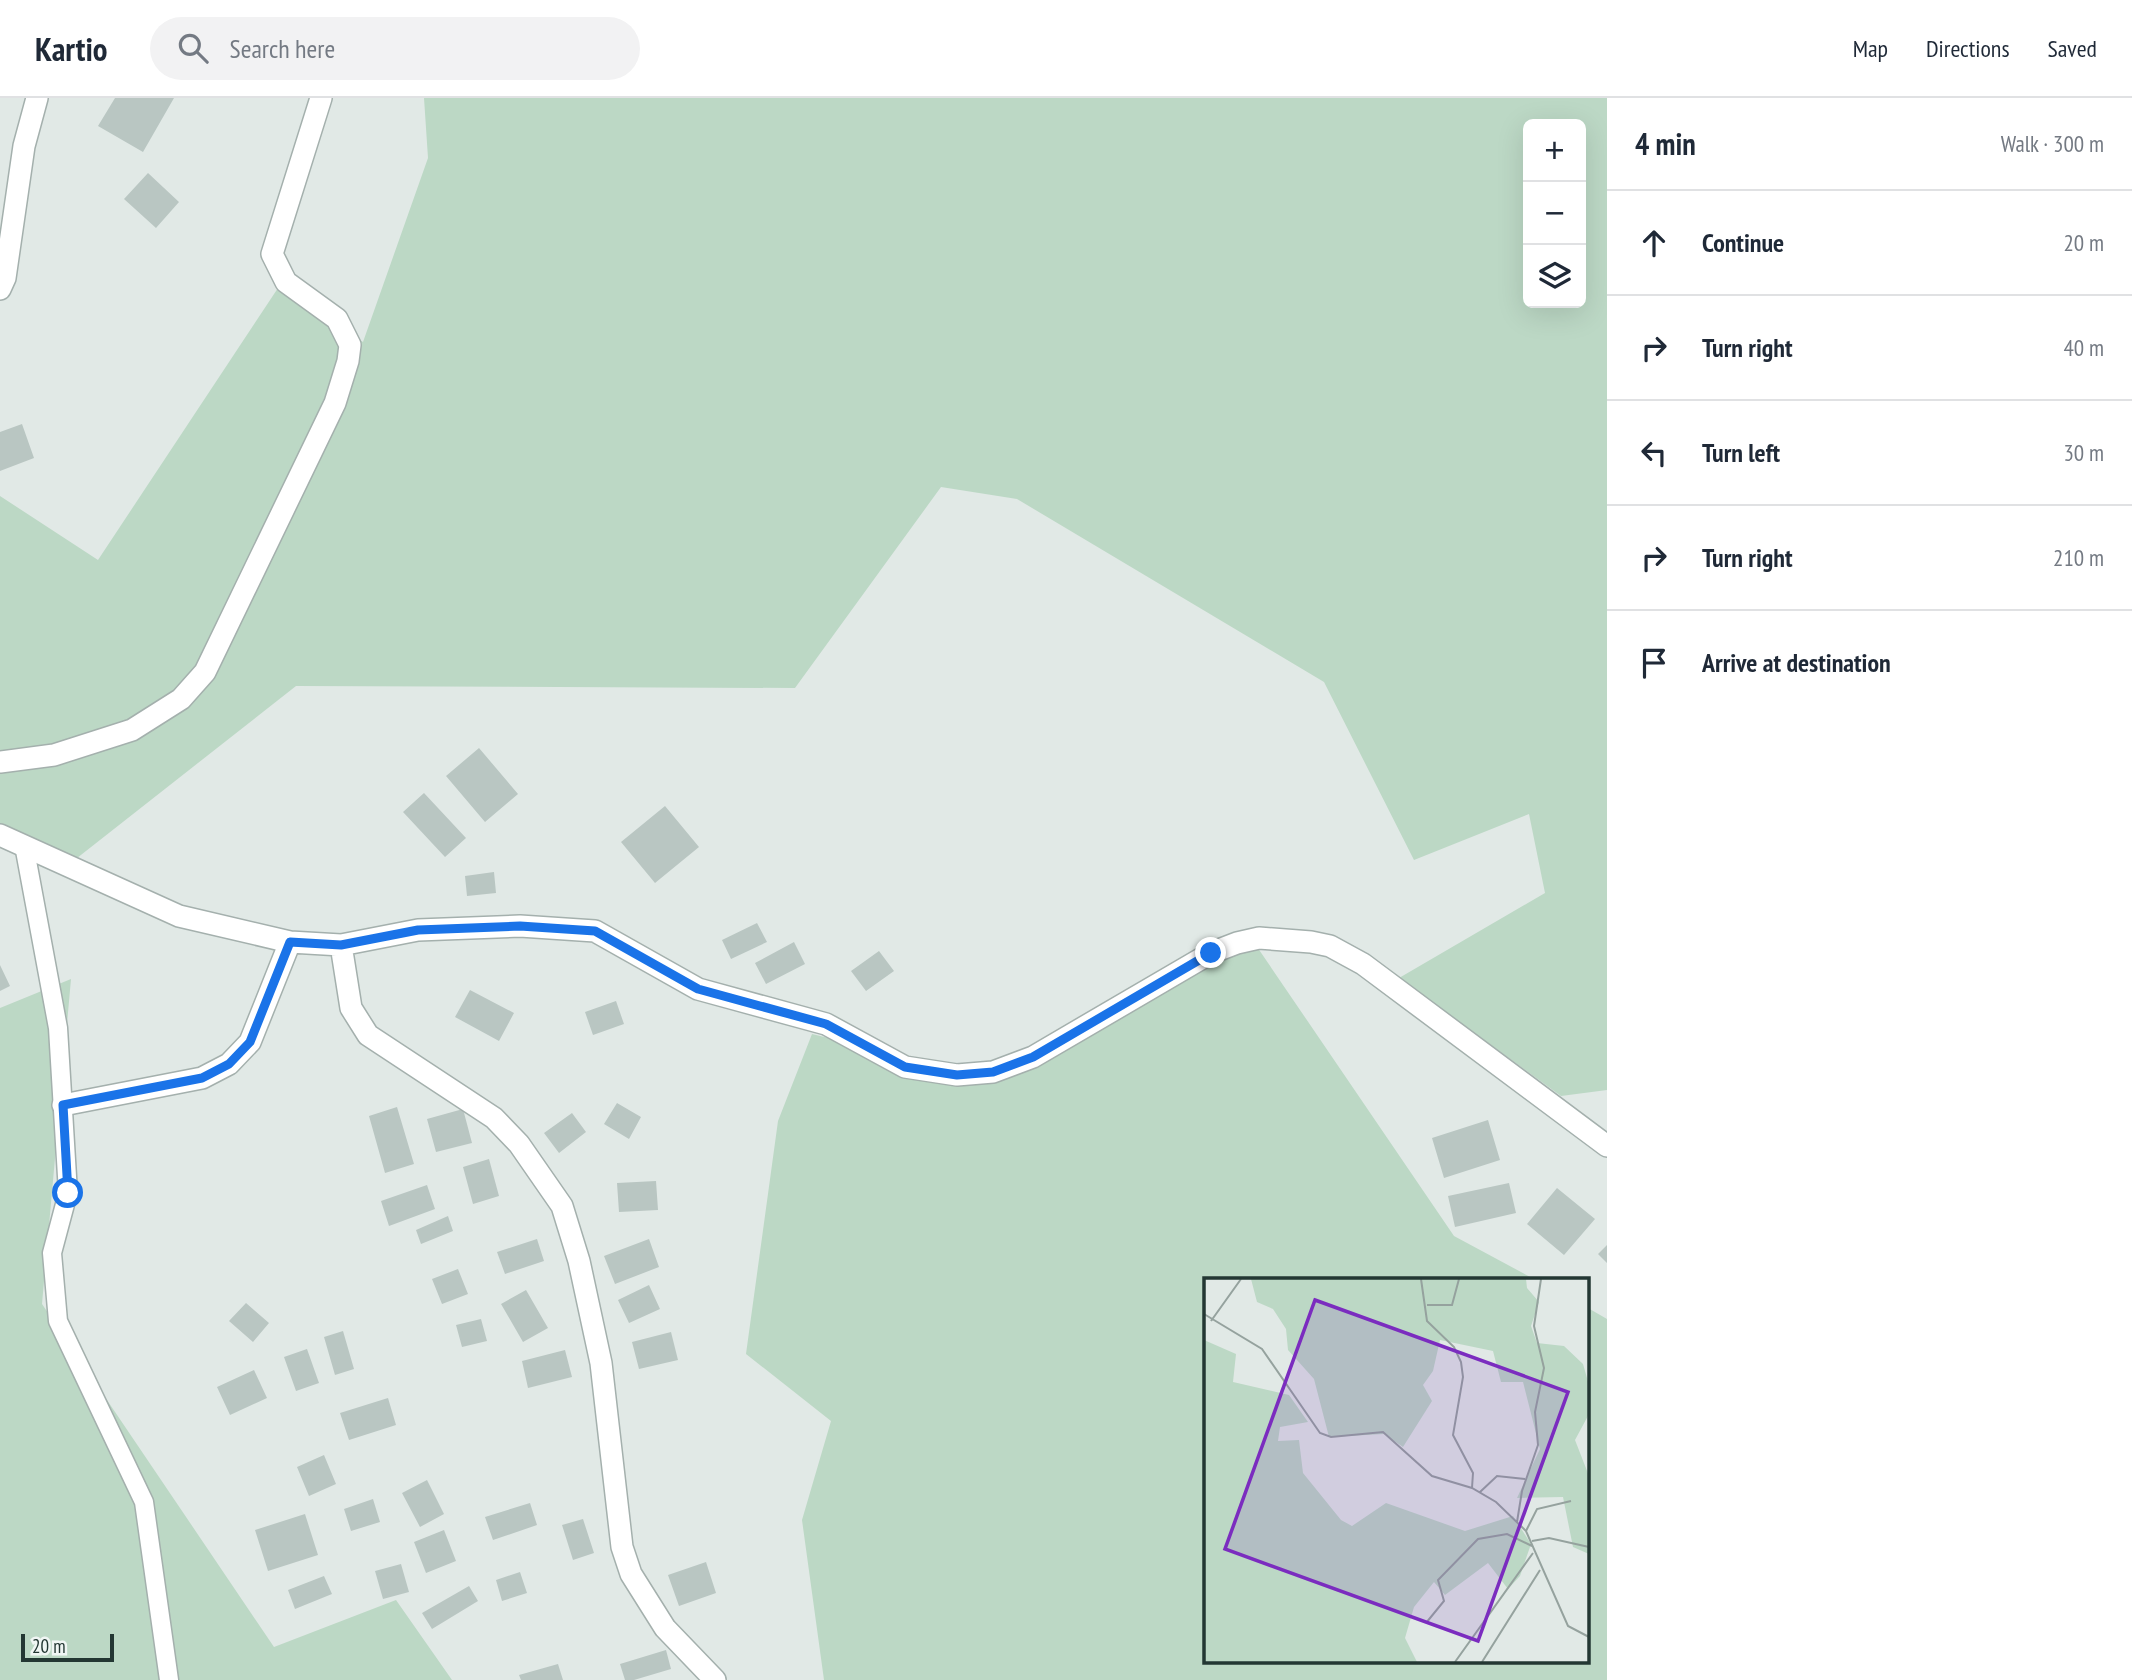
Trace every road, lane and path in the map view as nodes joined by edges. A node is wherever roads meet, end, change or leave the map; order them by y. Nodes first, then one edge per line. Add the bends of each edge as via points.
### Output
1 (37, 98) edge
2 (321, 98) edge
3 (0, 289) edge
4 (0, 762) edge
5 (0, 835) edge
6 (24, 845) junction
7 (290, 942) junction
8 (341, 945) junction
9 (63, 1105) junction
10 (1607, 1146) edge
11 (169, 1680) edge
12 (715, 1680) edge

1 - 3 street via 24,146
2 - 4 street via 272,254 286,282 337,318 350,345 348,361 335,403 223,635 205,672 181,699 132,730 54,755
5 - 6 street
6 - 7 street via 179,916
6 - 9 lane via 58,1028
7 - 8 street
7 - 9 street via 250,1042 229,1064 202,1078
8 - 10 street via 418,930 520,926 595,931 698,989 826,1024 905,1067 957,1075 993,1072 1033,1057 1211,953 1237,943 1259,937 1311,942 1330,946 1363,964
8 - 12 street via 351,1008 368,1035 494,1118 520,1144 562,1206 601,1363 622,1547 631,1574 665,1628
9 - 11 lane via 68,1193 52,1253 58,1321 144,1502

